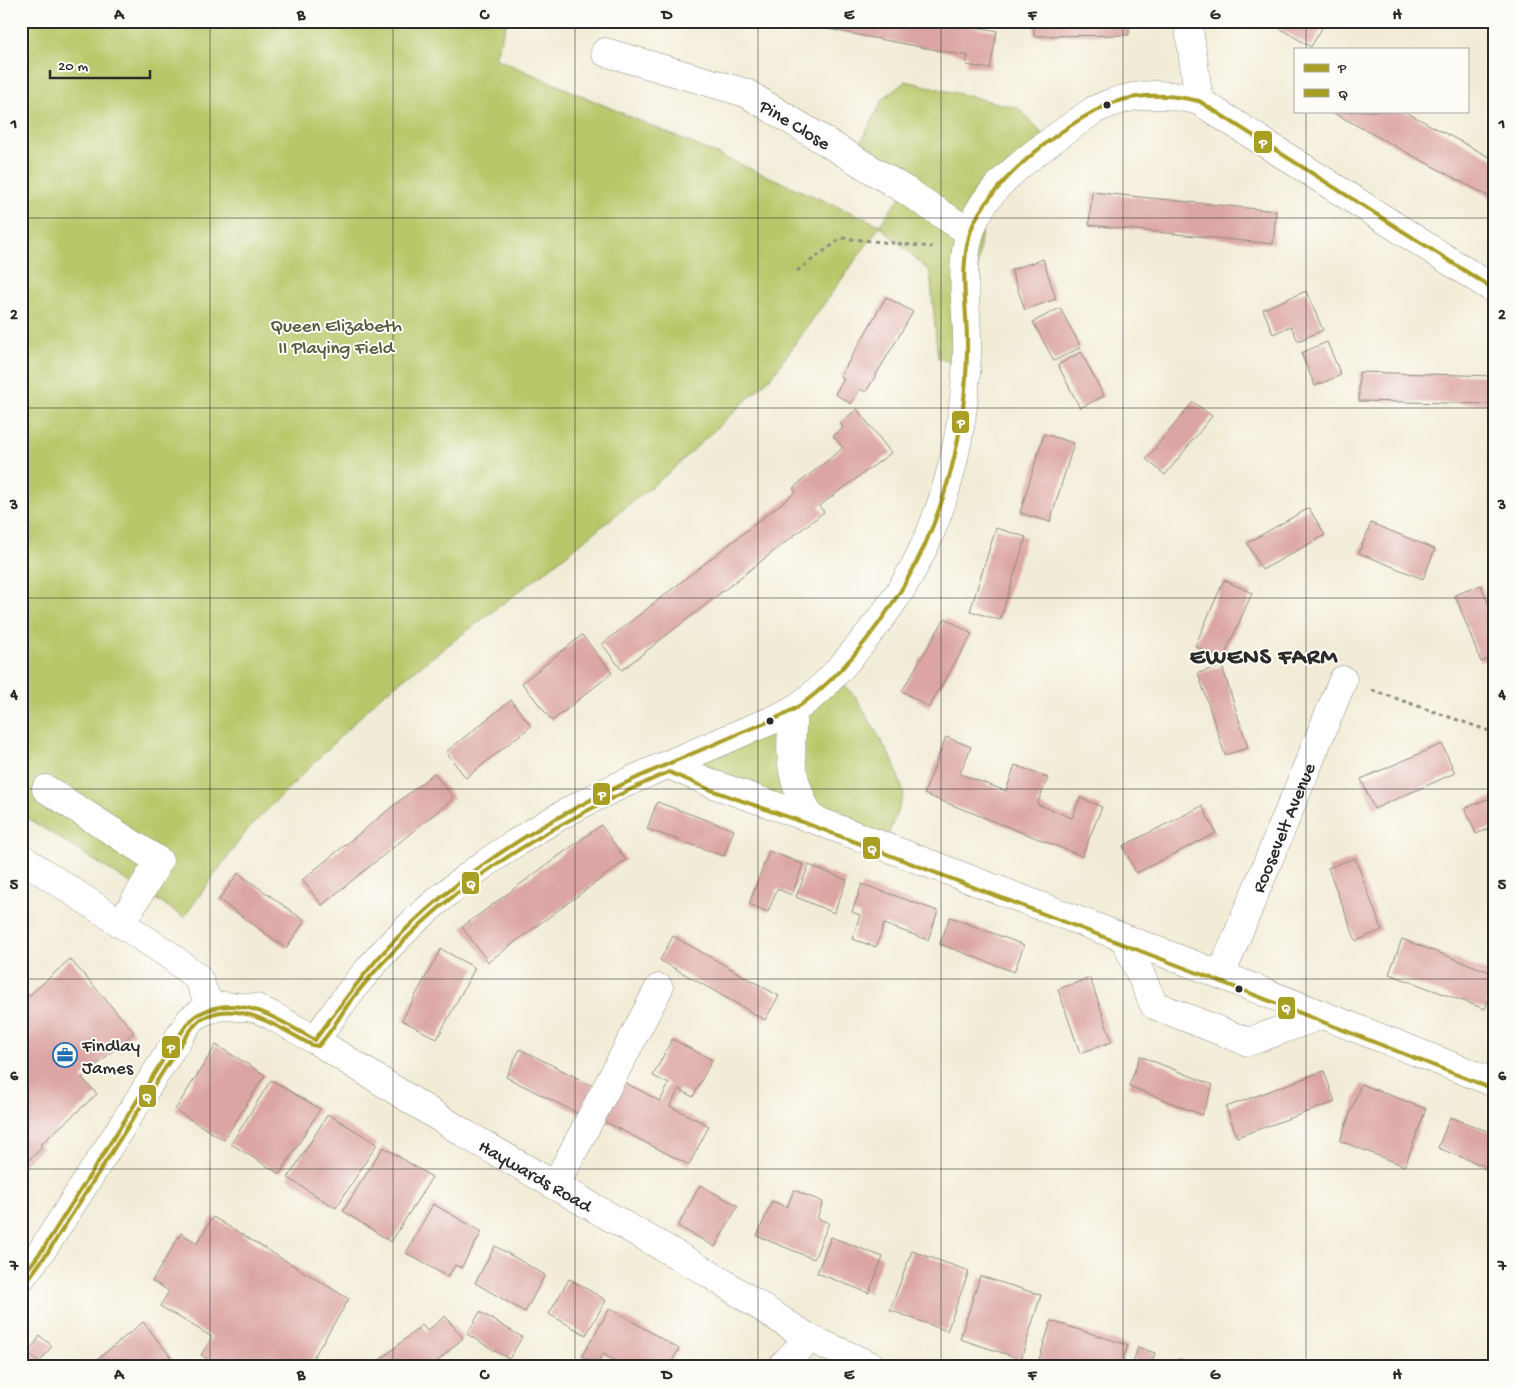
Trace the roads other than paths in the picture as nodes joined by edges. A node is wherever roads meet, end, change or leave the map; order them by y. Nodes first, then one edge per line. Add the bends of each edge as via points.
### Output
1 (1188, 21) edge
2 (605, 52) dead end
3 (1199, 101) junction
4 (967, 242) junction
5 (1495, 290) edge
6 (1343, 680) road end
7 (793, 710) junction
8 (669, 765) junction
9 (46, 789) dead end
10 (810, 818) junction
11 (23, 859) dead end
12 (121, 924) junction
13 (1125, 938) junction
14 (1221, 975) junction
15 (659, 988) dead end
16 (204, 1012) junction
17 (1322, 1015) junction
18 (315, 1040) junction
19 (1495, 1083) edge
20 (555, 1186) junction
21 (21, 1278) edge
22 (809, 1338) junction
23 (782, 1366) edge
24 (872, 1366) edge

1 - 3 street
2 - 4 street, Pine Close via 746,93 905,190
3 - 4 street via 1145,94 1111,102 1094,110 1003,180 985,200
3 - 5 street
4 - 7 street via 963,268 968,351 966,390 961,430 941,506 925,543 885,613 833,675
6 - 14 street, Roosevelt Avenue
7 - 8 street
7 - 10 street via 790,760 796,790
8 - 10 street via 712,784
8 - 18 street via 582,804 500,853 462,882 390,946 358,981
9 - 12 street via 159,861
10 - 13 street
11 - 12 street
12 - 16 street via 198,978
13 - 14 street
13 - 17 street via 1154,1006 1248,1042
14 - 17 street
15 - 20 street
16 - 18 street, Haywards Road via 240,1006 256,1008
16 - 21 street via 179,1036 43,1250
17 - 19 street
18 - 20 street, Haywards Road via 467,1136
20 - 22 street, Haywards Road via 708,1273
22 - 23 street
22 - 24 street, Haywards Road

